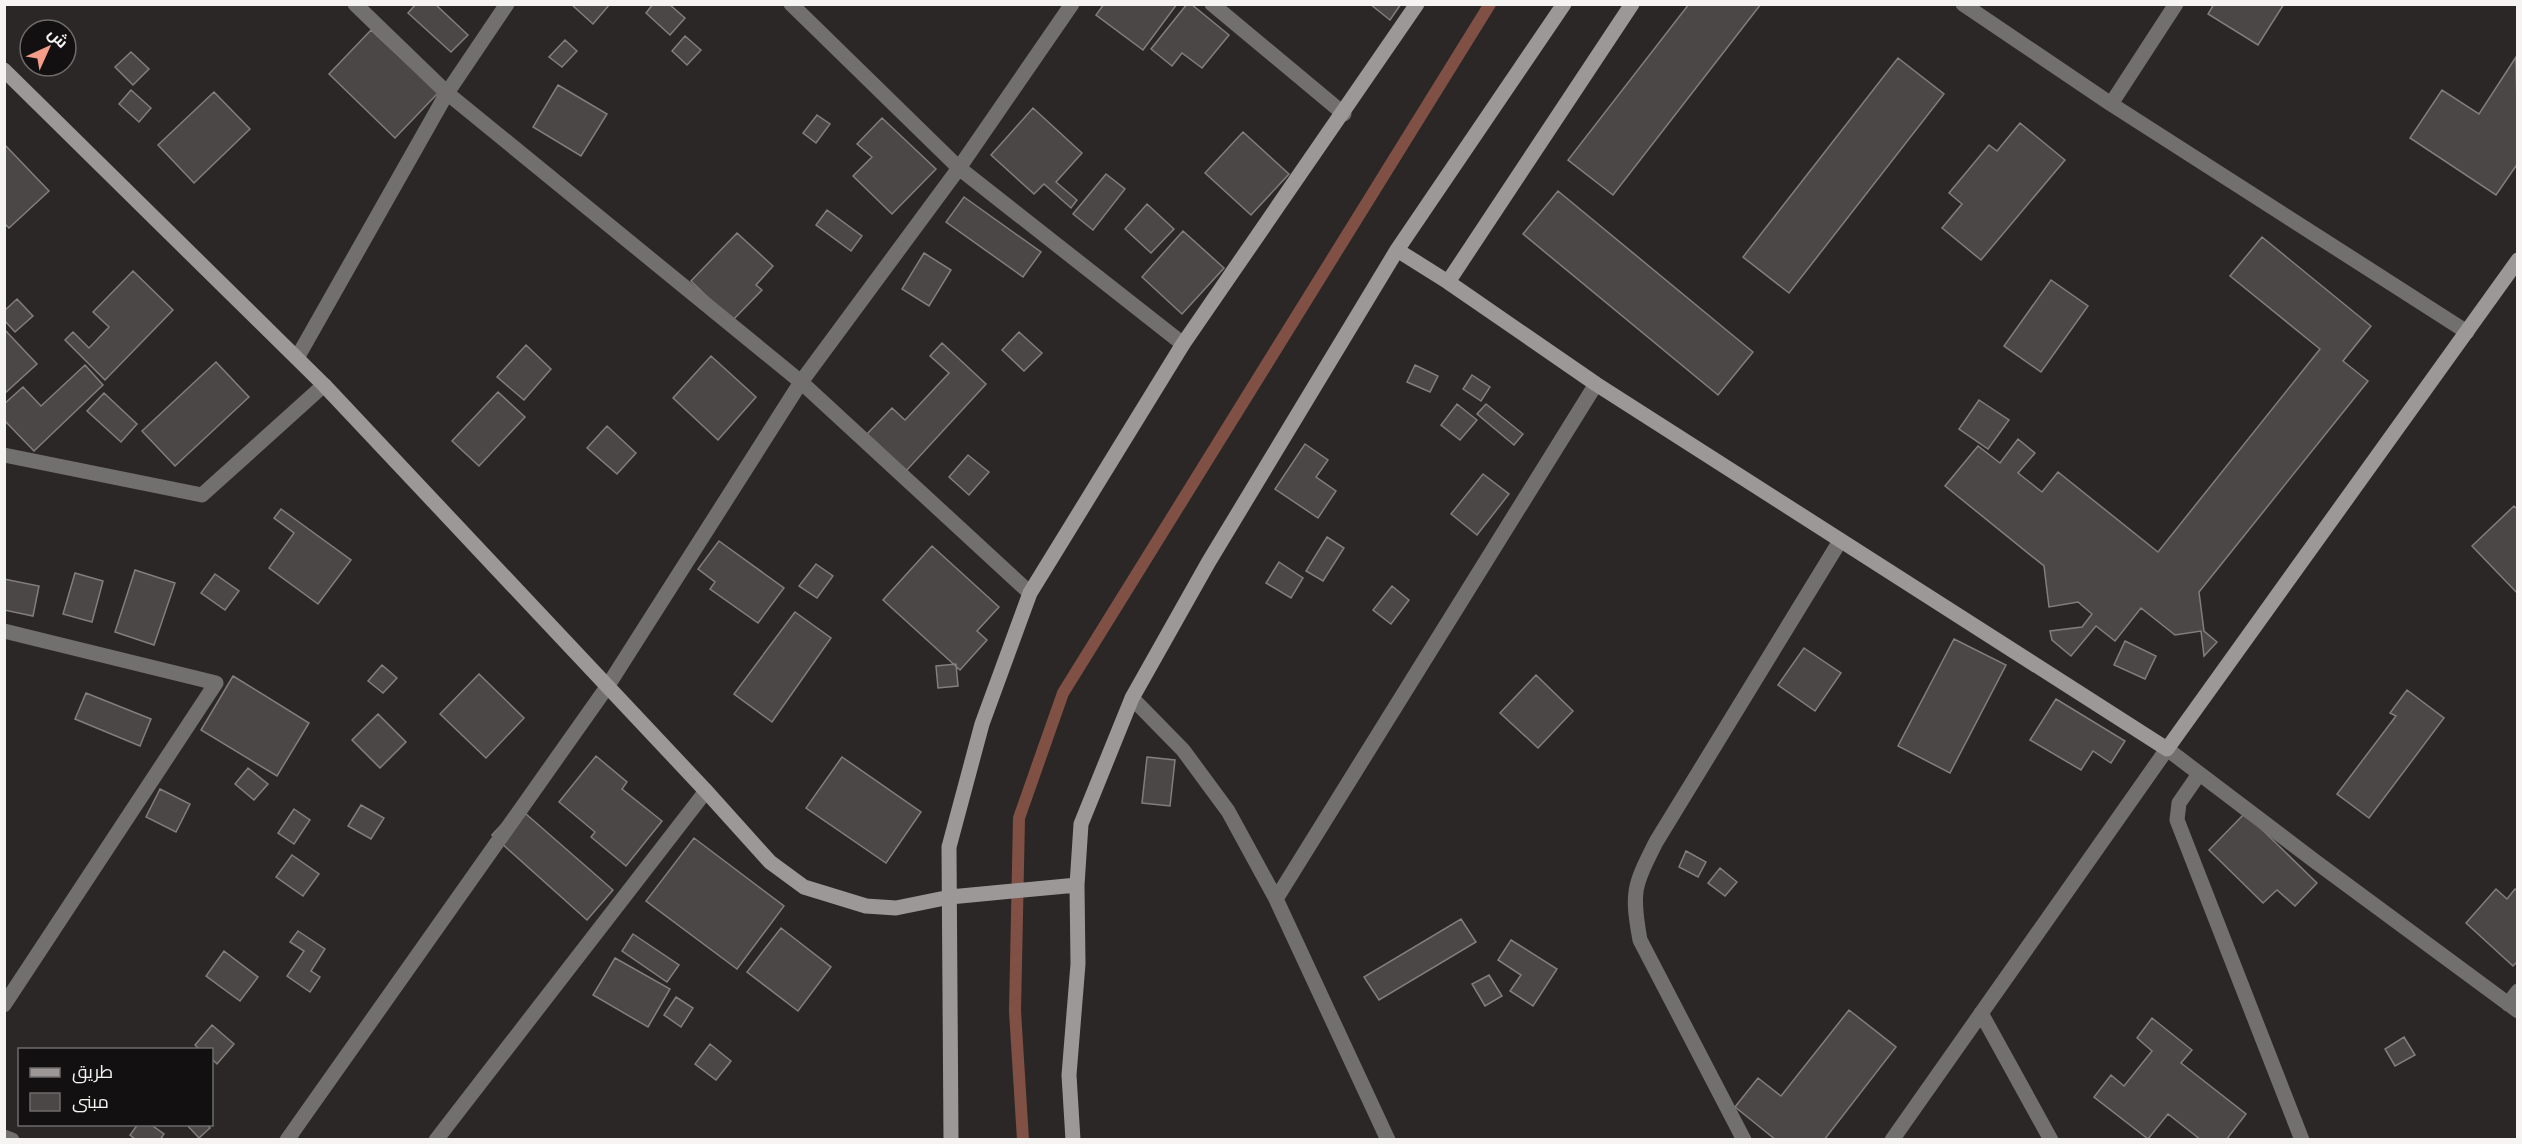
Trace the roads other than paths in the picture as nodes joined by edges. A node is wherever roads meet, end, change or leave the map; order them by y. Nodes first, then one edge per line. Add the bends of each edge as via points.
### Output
1 (355, 4) edge
2 (507, 4) edge
3 (791, 4) edge
4 (1072, 4) edge
5 (1212, 4) edge
6 (1417, 4) edge
7 (1564, 4) edge
8 (1632, 4) edge
9 (1963, 4) edge
10 (2176, 4) edge
11 (4, 70) edge
12 (447, 93) junction
13 (2110, 104) junction
14 (1344, 114) junction
15 (959, 168) junction
16 (1397, 250) junction
17 (2517, 260) edge
18 (1448, 282) junction
19 (2467, 332) junction
20 (1183, 344) junction
21 (297, 358) junction
22 (801, 382) junction
23 (1596, 384) junction
24 (324, 385) junction
25 (4, 455) edge
26 (1840, 541) junction
27 (1030, 593) junction
28 (4, 631) edge
29 (608, 687) junction
30 (1132, 698) junction
31 (2167, 749) junction
32 (2199, 774) junction
33 (706, 791) junction
34 (1077, 885) junction
35 (950, 897) junction
36 (1276, 899) junction
37 (2514, 1002) edge
38 (4, 1005) edge
39 (1981, 1013) junction
40 (4, 1137) edge
41 (12, 1140) edge
42 (287, 1140) edge
43 (436, 1140) edge
44 (951, 1140) edge
45 (1074, 1140) edge
46 (1388, 1140) edge
47 (1744, 1140) edge
48 (1892, 1140) edge
49 (2051, 1140) edge
50 (2302, 1140) edge

1 - 12 street
2 - 12 street
3 - 15 street
4 - 15 street
5 - 14 street
6 - 14 street
7 - 16 street
8 - 18 street
9 - 13 street
10 - 13 street
11 - 21 street
12 - 21 street
12 - 22 street
13 - 19 street
14 - 20 street
15 - 20 street
15 - 22 street
16 - 18 street
16 - 30 street via 1214,553
17 - 19 street
18 - 23 street
19 - 31 street
20 - 27 street
21 - 24 street
22 - 27 street
22 - 29 street
23 - 26 street
23 - 36 street
24 - 25 street via 202,495
24 - 29 street
26 - 31 street
26 - 47 street via 1637,879 1633,904 1640,940
27 - 35 street via 982,724 949,847
28 - 38 street via 216,683
29 - 33 street
29 - 42 street
30 - 34 street via 1081,824
30 - 36 street via 1184,750 1221,802
31 - 32 street
31 - 39 street
32 - 37 street
32 - 50 street via 2179,803 2178,820
33 - 35 street via 770,862 804,886 838,899 896,908
33 - 43 street
34 - 35 street
34 - 45 street via 1078,964 1069,1075
35 - 44 street
36 - 46 street
39 - 48 street
39 - 49 street
40 - 41 street

